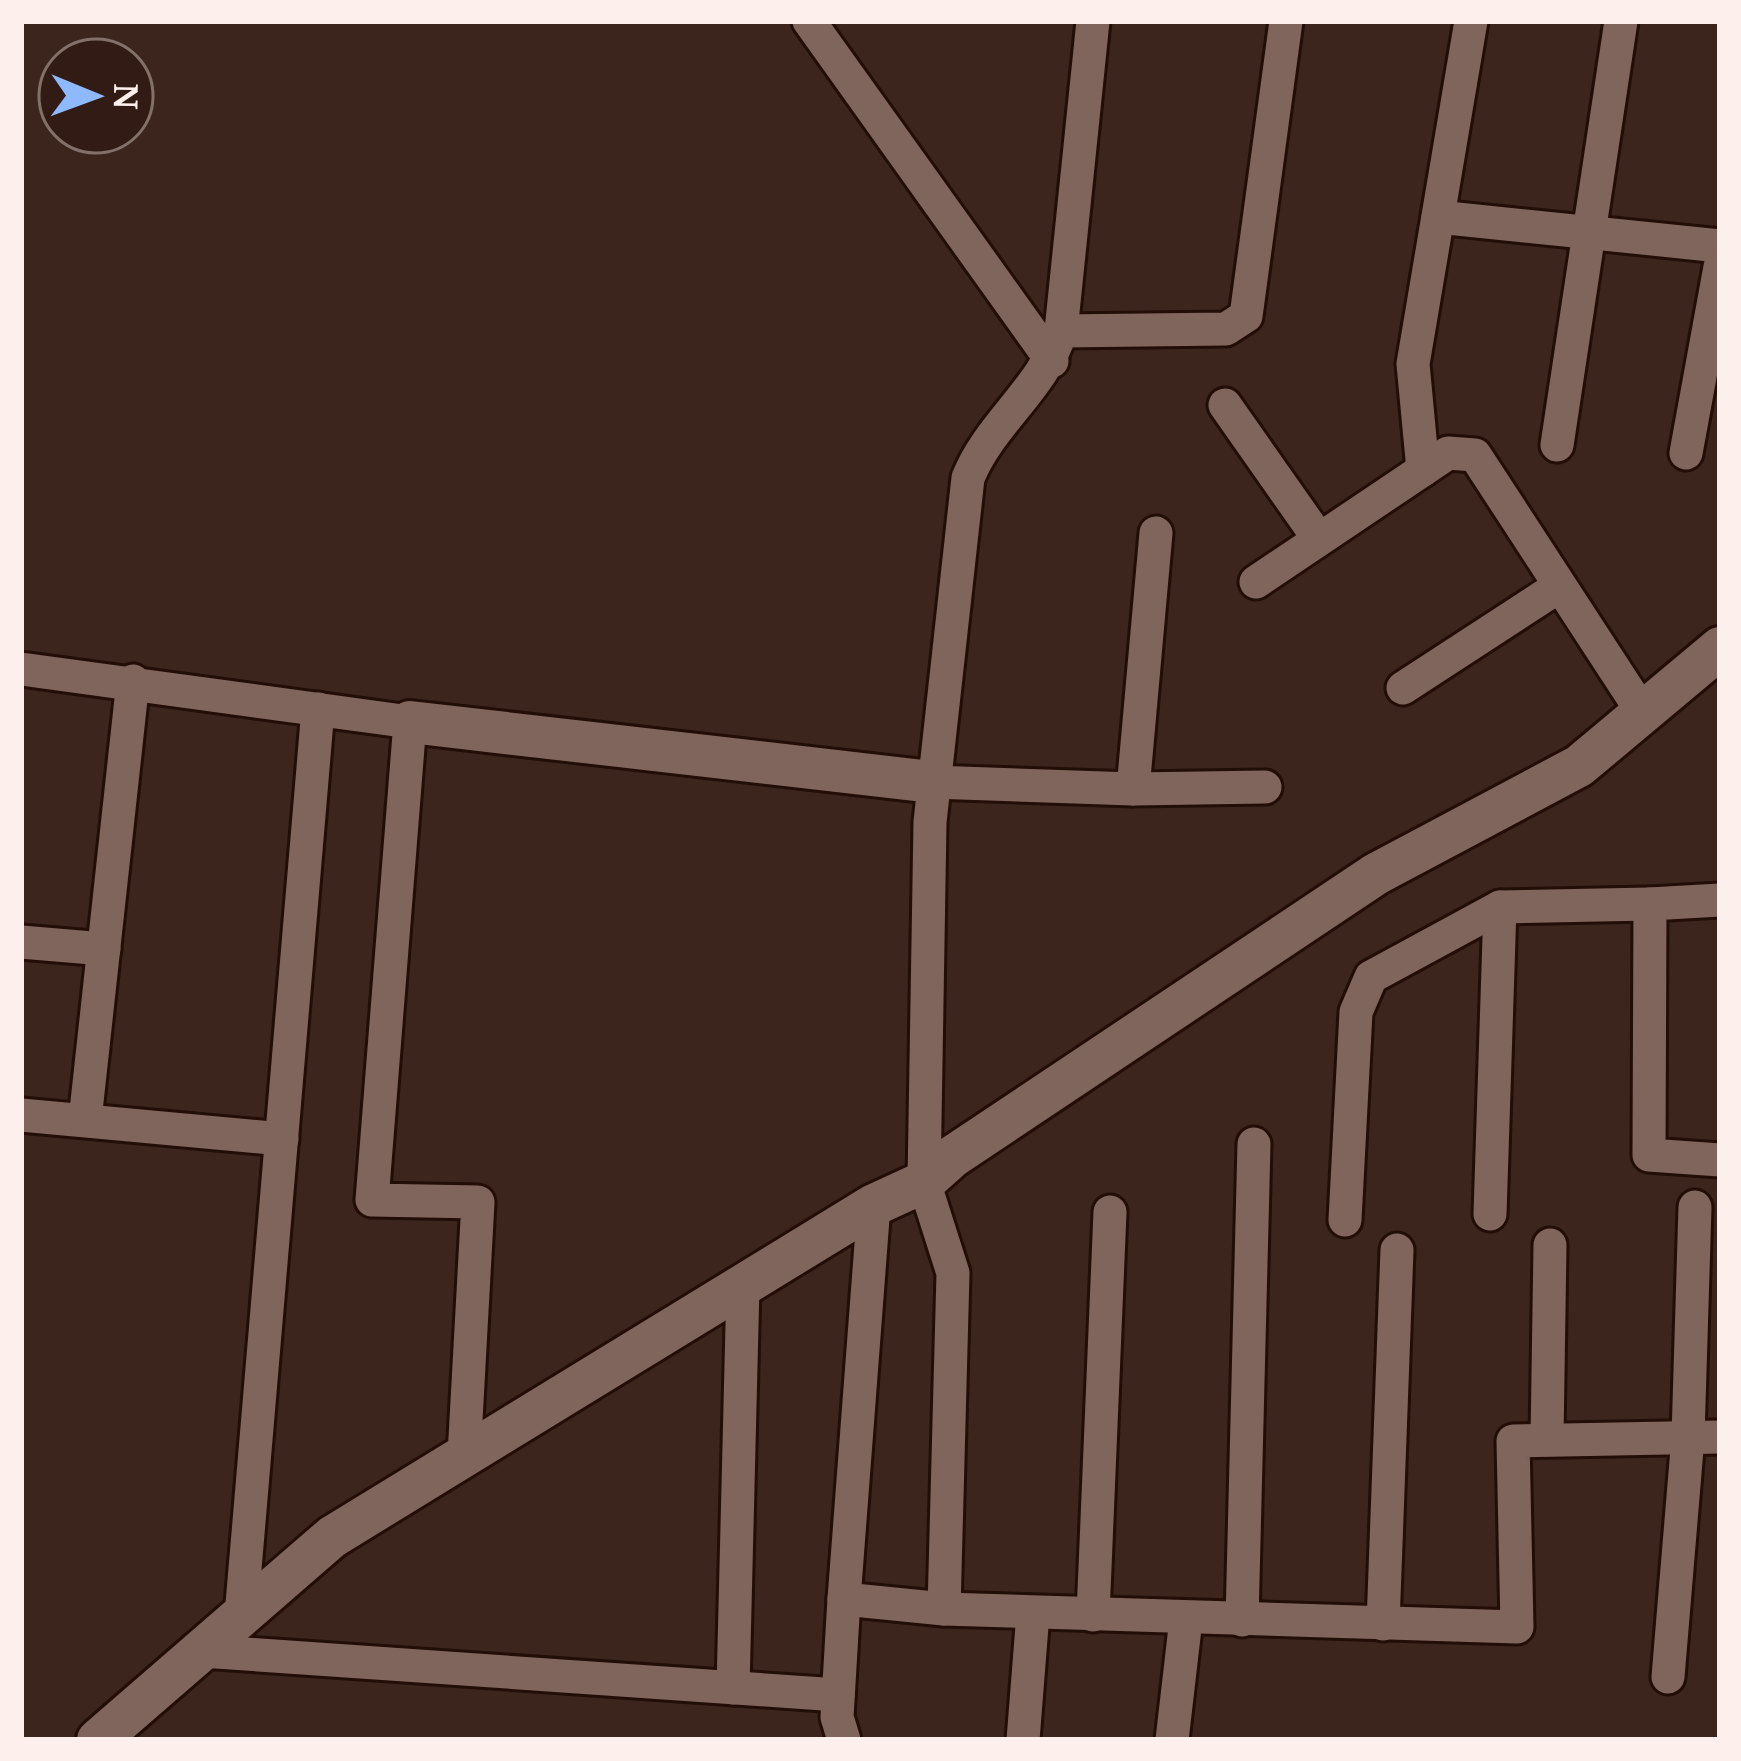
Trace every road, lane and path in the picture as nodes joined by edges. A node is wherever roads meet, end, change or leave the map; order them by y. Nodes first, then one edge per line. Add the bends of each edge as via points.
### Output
1 (809, 21) edge
2 (1093, 21) edge
3 (1286, 21) edge
4 (1471, 21) edge
5 (1621, 21) edge
6 (1438, 218) junction
7 (1586, 232) junction
8 (1720, 246) edge
9 (1720, 267) edge
10 (1056, 346) junction
11 (1225, 405) dead end
12 (1557, 445) dead end
13 (1686, 453) dead end
14 (1423, 470) junction
15 (1156, 533) dead end
16 (1319, 539) junction
17 (1256, 582) dead end
18 (1558, 587) junction
19 (1720, 648) edge
20 (21, 669) edge
21 (133, 681) junction
22 (1403, 688) dead end
23 (319, 709) junction
24 (1643, 713) junction
25 (410, 722) junction
26 (932, 782) junction
27 (1265, 787) dead end
28 (1132, 788) junction
29 (1720, 900) edge
30 (1650, 904) junction
31 (1500, 908) junction
32 (21, 942) edge
33 (104, 949) junction
34 (21, 1115) edge
35 (85, 1120) junction
36 (282, 1139) junction
37 (1254, 1144) dead end
38 (1720, 1160) edge
39 (924, 1182) junction
40 (874, 1205) junction
41 (1695, 1207) dead end
42 (1110, 1212) dead end
43 (1490, 1214) dead end
44 (1345, 1220) dead end
45 (1550, 1245) dead end
46 (1397, 1250) dead end
47 (743, 1285) junction
48 (1704, 1437) edge
49 (1547, 1439) junction
50 (464, 1456) junction
51 (844, 1599) junction
52 (944, 1609) junction
53 (1033, 1613) junction
54 (1093, 1615) junction
55 (241, 1616) junction
56 (1186, 1619) junction
57 (1242, 1620) junction
58 (1383, 1624) junction
59 (202, 1651) junction
60 (1668, 1677) dead end
61 (733, 1688) junction
62 (838, 1695) junction
63 (98, 1740) edge
64 (844, 1740) edge
65 (1023, 1740) edge
66 (1172, 1740) edge

1 - 10 street
2 - 10 street
3 - 10 street via 1246,316 1226,329
4 - 6 street
5 - 7 street
6 - 7 street
6 - 14 street via 1413,364
7 - 8 street
7 - 12 street
9 - 13 street
10 - 26 street via 980,447 968,478
11 - 16 street
14 - 16 street
14 - 18 street via 1448,453 1475,455
15 - 28 street
16 - 17 street
18 - 22 street
18 - 24 street
19 - 24 street
20 - 21 street
21 - 23 street
21 - 33 street
23 - 25 street
23 - 36 street
24 - 39 street via 1579,766 1376,874
25 - 26 street
25 - 50 street via 372,1200 478,1202
26 - 28 street
26 - 39 street
27 - 28 street
29 - 30 street
30 - 31 street
30 - 38 street via 1649,1155
31 - 43 street
31 - 44 street via 1388,963 1362,992
32 - 33 street
33 - 35 street
34 - 35 street
35 - 36 street
36 - 55 street
37 - 57 street
39 - 40 street
39 - 52 street via 953,1273
40 - 47 street
40 - 51 street
41 - 48 street
42 - 54 street
45 - 49 street
46 - 58 street
47 - 50 street
47 - 61 street
48 - 49 street
48 - 60 street
49 - 58 street via 1513,1441 1516,1627
50 - 55 street via 332,1537
51 - 52 street
51 - 62 street
52 - 53 street
53 - 54 street
53 - 65 street
54 - 56 street
55 - 59 street
56 - 57 street
56 - 66 street
57 - 58 street
59 - 61 street
59 - 63 street
61 - 62 street
62 - 64 street

